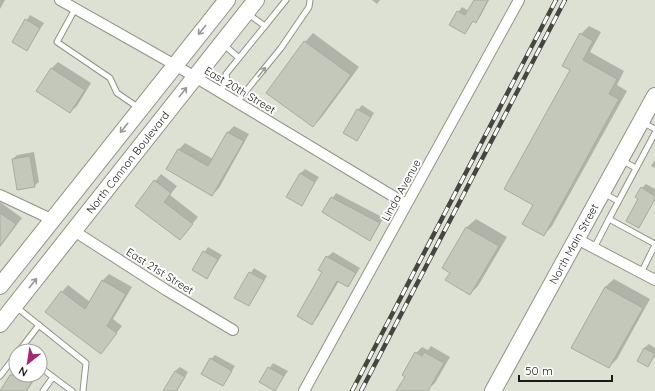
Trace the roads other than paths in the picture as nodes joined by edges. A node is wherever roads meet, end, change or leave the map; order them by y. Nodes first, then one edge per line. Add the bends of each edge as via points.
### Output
1 (60, 0) edge
2 (226, 0) edge
3 (256, 0) edge
4 (286, 0) edge
5 (310, 0) edge
6 (519, 0) edge
7 (75, 9) junction
8 (246, 12) junction
9 (265, 26) junction
10 (222, 43) junction
11 (239, 58) junction
12 (175, 65) junction
13 (195, 77) junction
14 (220, 92) junction
15 (655, 96) edge
16 (237, 102) junction
17 (140, 109) junction
18 (641, 122) junction
19 (655, 129) edge
20 (655, 133) edge
21 (620, 160) junction
22 (636, 168) junction
23 (602, 193) junction
24 (0, 194) edge
25 (618, 201) junction
26 (406, 204) junction
27 (51, 219) junction
28 (609, 219) junction
29 (74, 231) junction
30 (577, 239) junction
31 (655, 245) edge
32 (594, 248) junction
33 (641, 273) junction
34 (655, 280) edge
35 (0, 286) edge
36 (15, 306) junction
37 (0, 324) edge
38 (39, 325) junction
39 (233, 330) dead end
40 (25, 343) edge
41 (8, 366) edge
42 (48, 373) edge
43 (0, 376) edge
44 (53, 377) junction
45 (43, 391) edge
46 (72, 391) edge
47 (83, 391) edge
48 (304, 391) edge
49 (493, 391) edge

1 - 7 street, East 20th Street
2 -> 12 main road
3 - 8 main road, North Cannon Boulevard
4 - 9 lane
16 -> 5 lane via 281,48 309,7
6 - 26 street, Linda Avenue
7 - 12 street, East 20th Street
7 - 17 lane via 57,42 110,78 117,93
8 - 9 lane
8 - 10 main road, North Cannon Boulevard
9 - 11 lane
10 - 11 lane
10 - 13 main road, North Cannon Boulevard
11 - 14 lane via 226,74 227,80
12 - 13 street, East 20th Street
12 - 17 main road
13 - 14 street, East 20th Street
29 -> 13 main road, North Cannon Boulevard
14 - 16 street, East 20th Street
15 - 18 main road, North Main Street
16 - 26 street, East 20th Street
17 -> 27 main road
18 - 19 lane
18 - 21 main road, North Main Street
20 - 22 lane
21 - 22 lane
21 - 23 main road, North Main Street
22 - 25 lane
23 - 25 lane
23 - 30 main road, North Main Street
24 - 27 street
25 - 28 lane
26 - 48 street, Linda Avenue
27 - 35 main road
28 - 31 lane
28 - 32 lane
36 -> 29 main road, North Cannon Boulevard
29 - 39 street, East 21st Street
30 - 32 street
30 - 49 main road, North Main Street
31 - 33 lane
32 - 33 street
33 - 34 street
36 - 37 main road, North Cannon Boulevard
36 - 38 lane
38 - 40 lane
38 - 47 lane via 86,363
41 - 43 lane
42 - 44 lane
44 - 45 lane
44 - 46 lane

